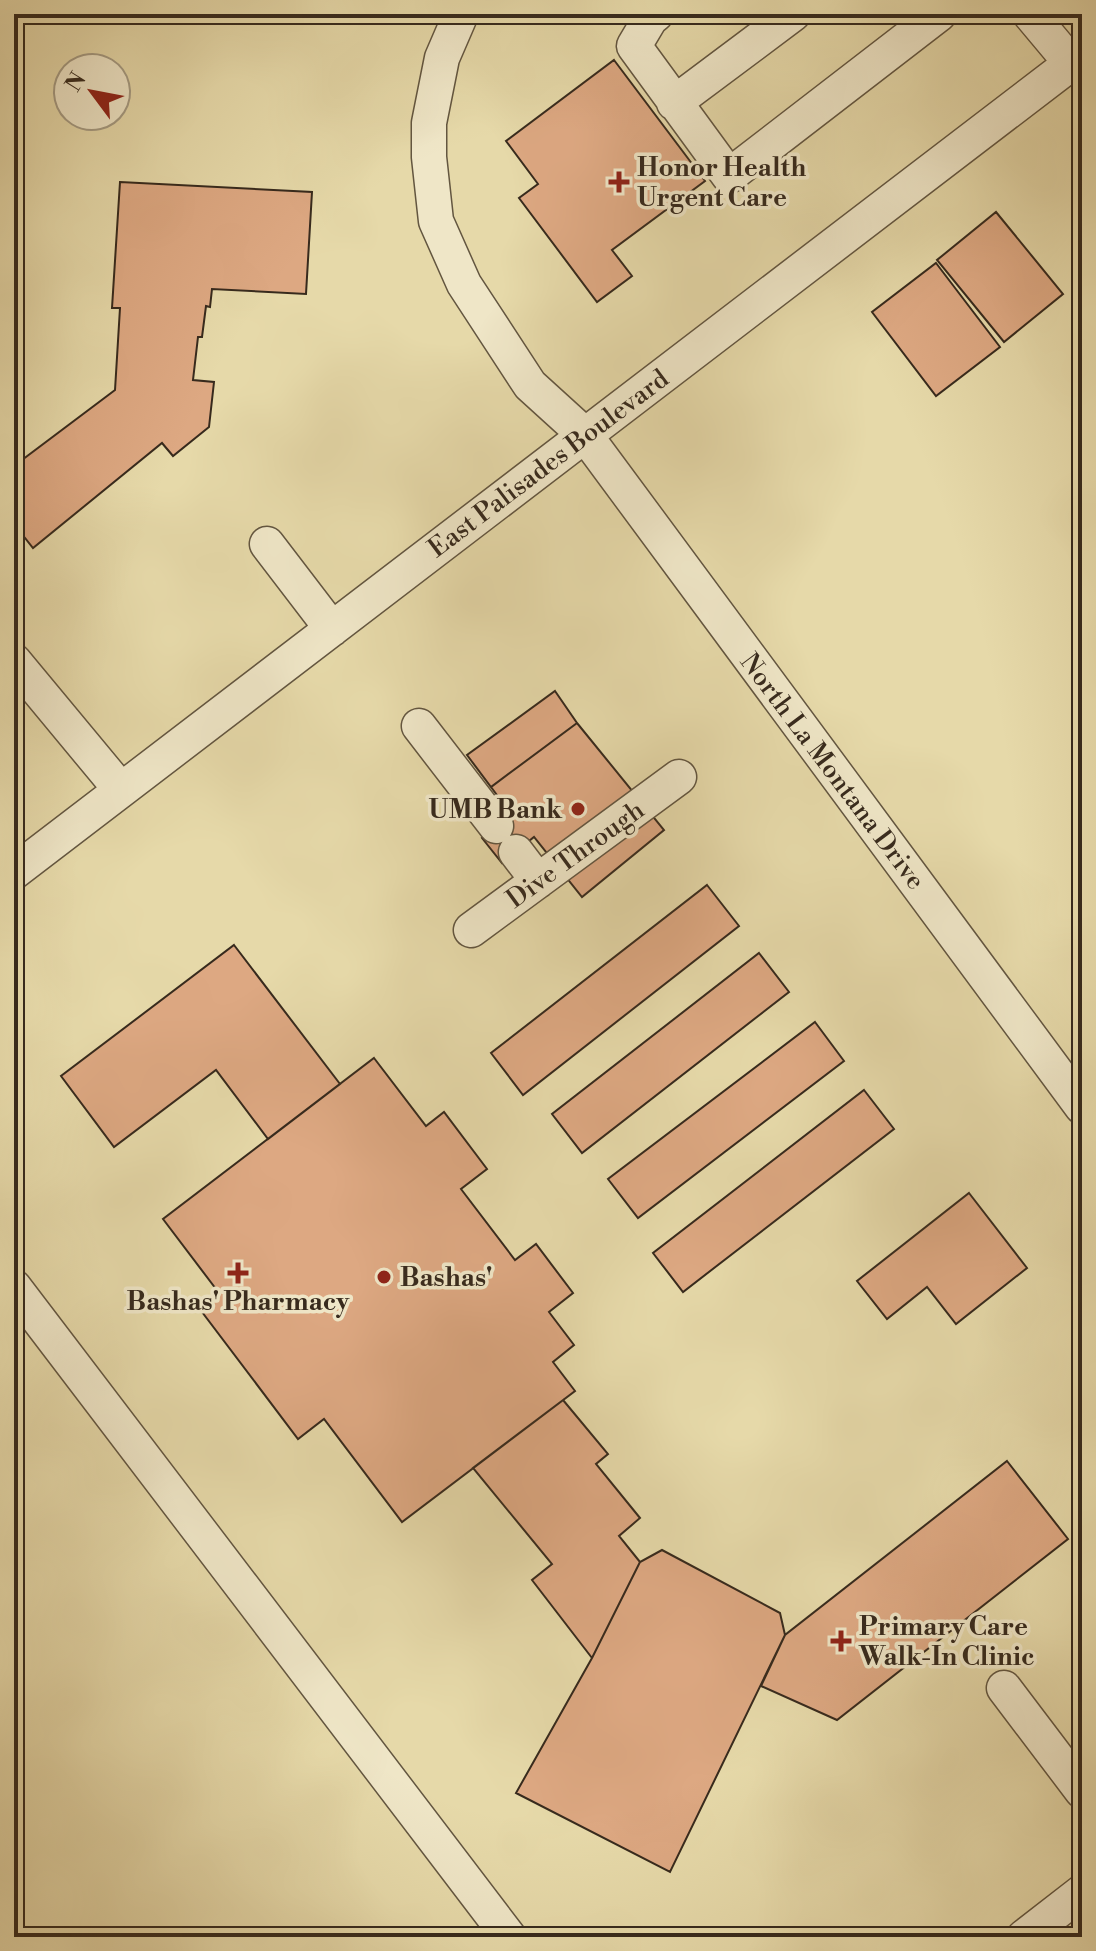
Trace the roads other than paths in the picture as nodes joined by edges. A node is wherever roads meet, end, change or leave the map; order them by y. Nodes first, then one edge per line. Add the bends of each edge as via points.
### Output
1 (461, 14) edge
2 (656, 14) edge
3 (793, 14) edge
4 (939, 14) edge
5 (1030, 14) edge
6 (1077, 59) edge
7 (674, 103) junction
8 (585, 435) junction
9 (267, 544) dead end
10 (332, 629) junction
11 (14, 661) edge
12 (419, 726) dead end
13 (679, 777) dead end
14 (121, 790) junction
15 (14, 872) edge
16 (538, 881) junction
17 (471, 930) dead end
18 (1082, 1107) edge
19 (14, 1287) edge
20 (1004, 1688) dead end
21 (1082, 1791) edge
22 (1082, 1892) edge
23 (509, 1937) edge
24 (1024, 1937) edge

1 - 8 street, North La Montana Drive via 442,58 429,123 436,221 464,284 530,385
2 - 7 street via 634,46
3 - 7 street
4 - 7 street via 729,176
5 - 6 street
6 - 8 street, East Palisades Boulevard
8 - 10 street, East Palisades Boulevard
8 - 18 street, North La Montana Drive
9 - 10 street
10 - 14 street, East Palisades Boulevard
11 - 14 street
12 - 16 street
13 - 16 street, Dive Through
14 - 15 street, East Palisades Boulevard
16 - 17 street, Dive Through
19 - 23 street
20 - 21 street
22 - 24 street

